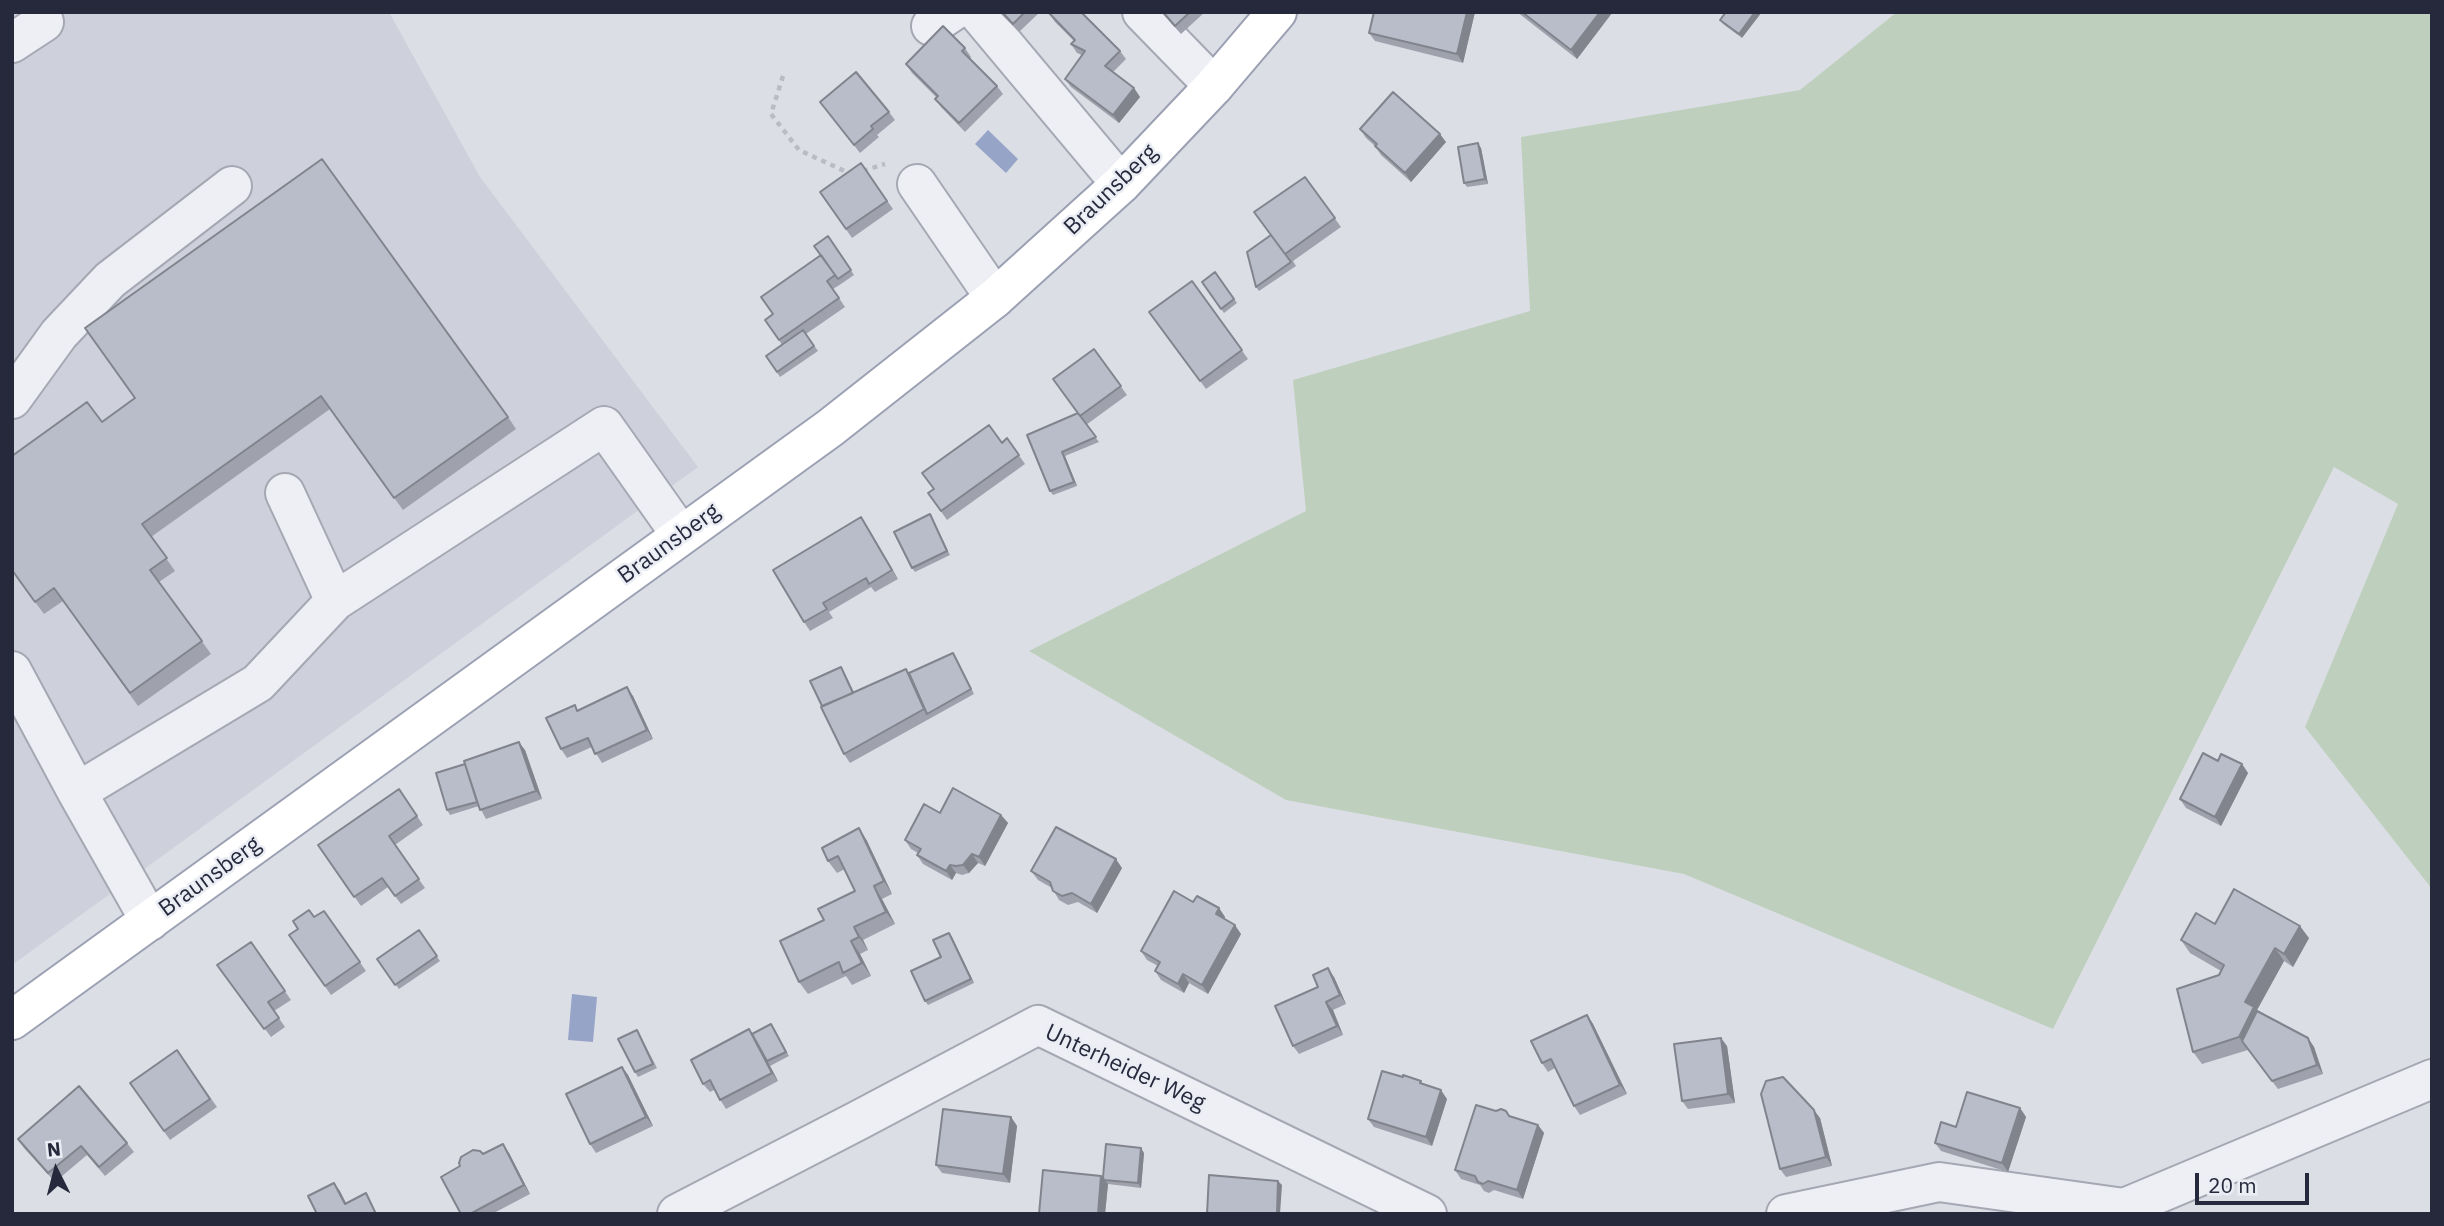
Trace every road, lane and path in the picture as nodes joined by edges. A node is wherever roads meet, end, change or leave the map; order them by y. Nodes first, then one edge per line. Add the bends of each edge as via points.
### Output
1 (977, 12) edge
2 (1142, 12) edge
3 (1277, 12) edge
4 (44, 22) dead end
5 (12, 43) edge
6 (783, 76) dead end
7 (1214, 86) junction
8 (918, 184) joint
9 (1121, 184) junction
10 (232, 186) dead end
11 (995, 298) junction
12 (12, 399) edge
13 (285, 493) dead end
14 (681, 535) junction
15 (334, 601) junction
16 (12, 671) edge
17 (77, 792) junction
18 (150, 921) junction
19 (12, 1020) edge
20 (2432, 1079) edge
21 (677, 1214) edge
22 (1427, 1214) edge
23 (1786, 1214) edge

1 - 9 street
2 - 7 street
3 - 7 main road, Braunsberg
4 - 5 street
6 - 8 path via 771,114 799,149 852,174 896,161
7 - 9 main road, Braunsberg
8 - 11 street
9 - 11 main road, Braunsberg
10 - 12 street via 110,280 59,334
11 - 14 main road, Braunsberg via 830,428
13 - 15 street
14 - 15 street via 604,426
14 - 18 main road, Braunsberg
15 - 17 street via 258,682
16 - 17 street
17 - 18 street
18 - 19 main road, Braunsberg
20 - 23 street via 2124,1208 1939,1182
21 - 22 street, Unterheider Weg via 1038,1025

